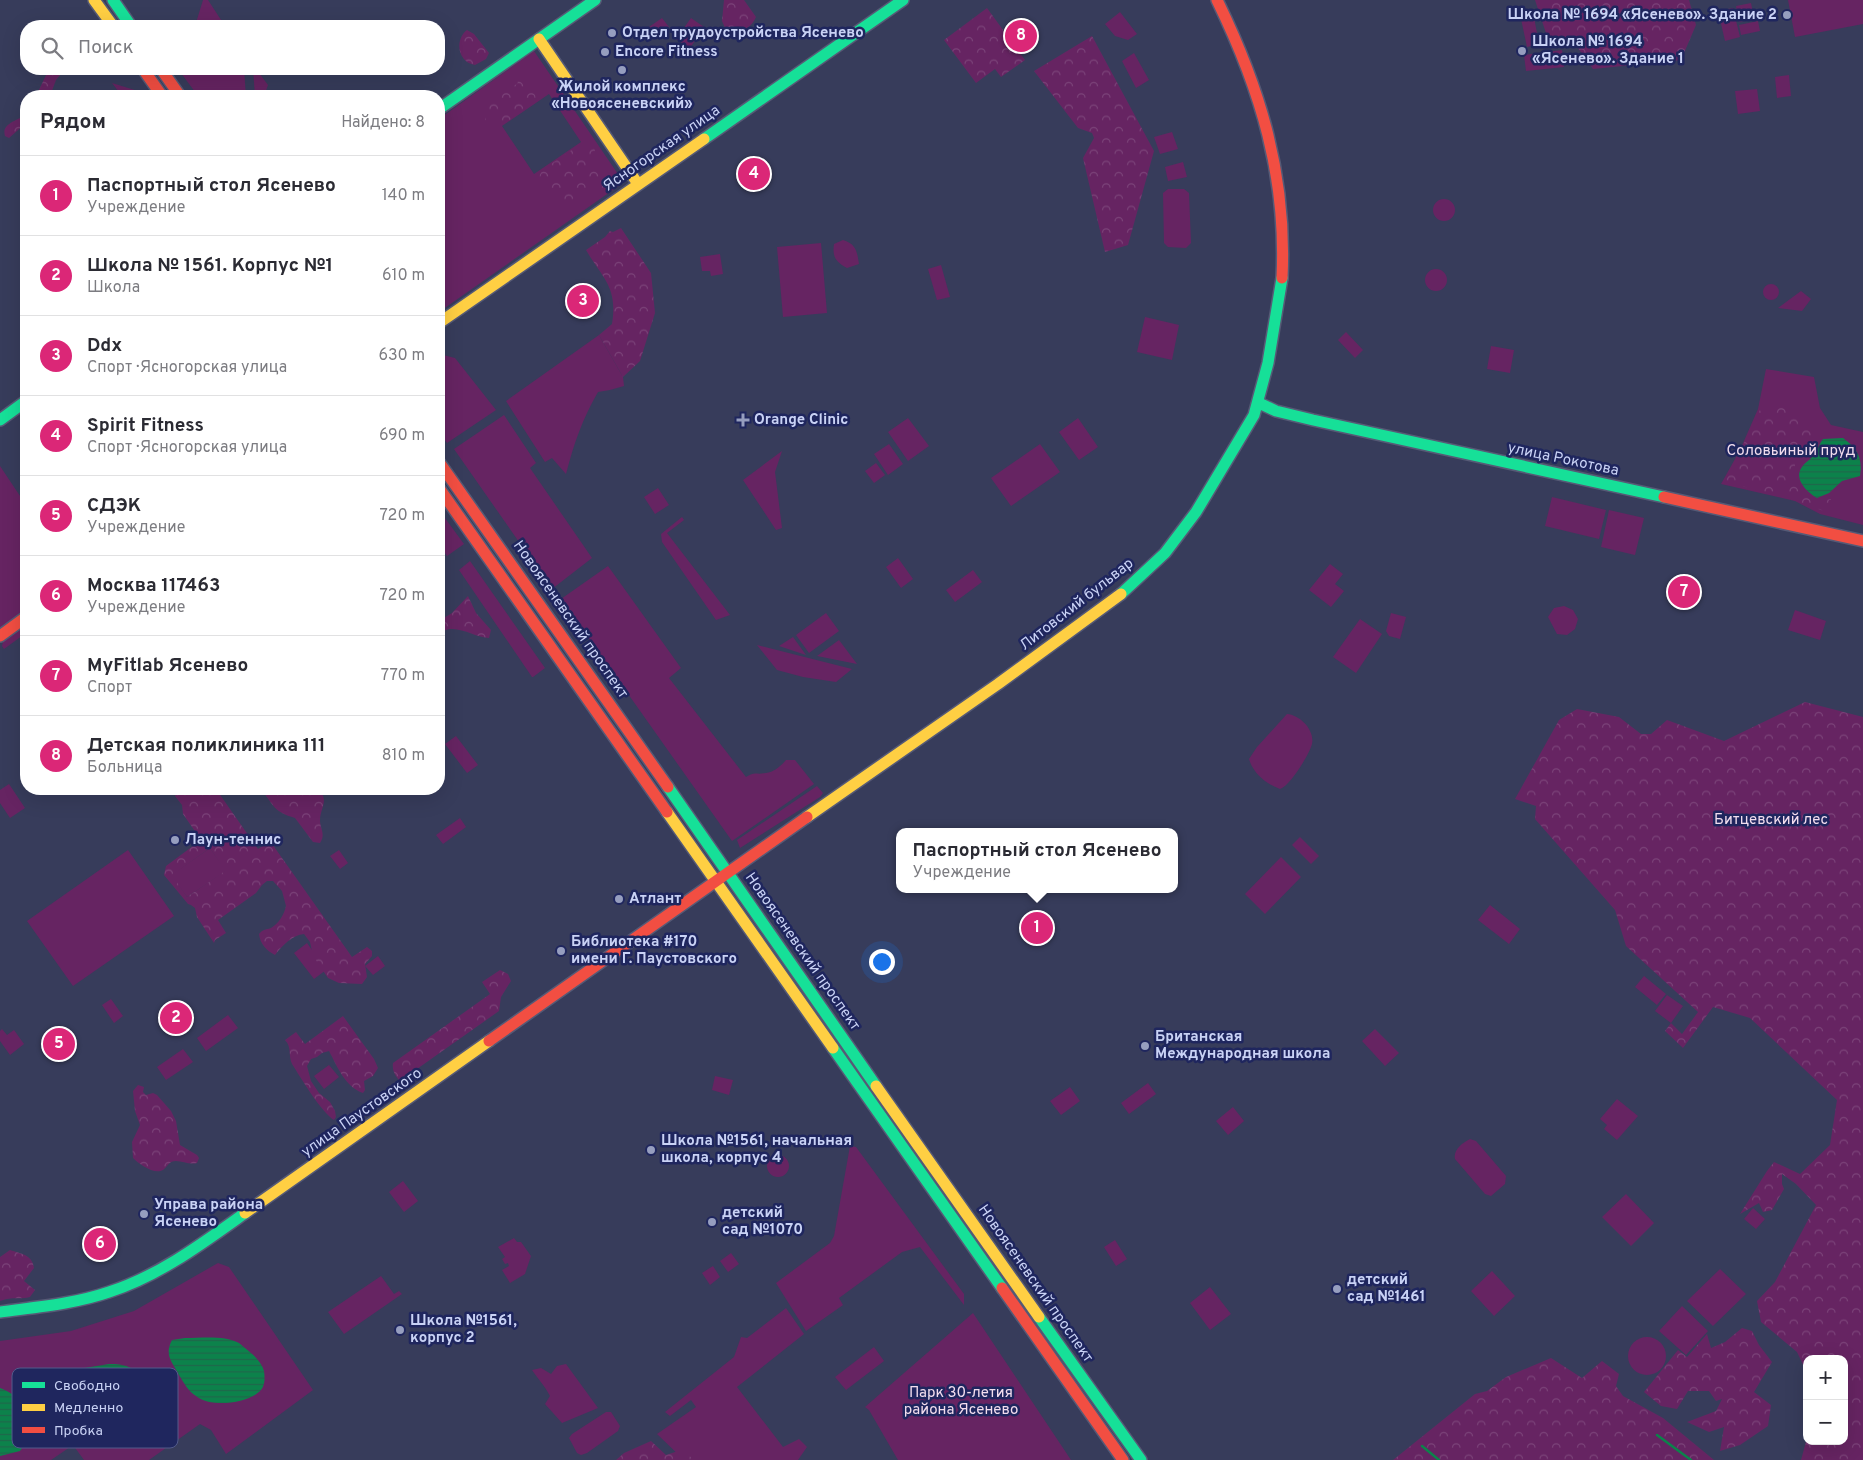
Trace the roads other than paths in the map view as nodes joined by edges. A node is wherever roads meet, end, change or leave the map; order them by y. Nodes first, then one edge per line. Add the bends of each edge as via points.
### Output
1 (94, 0) edge
2 (113, 0) edge
3 (595, 0) edge
4 (903, 0) edge
5 (1217, 0) edge
6 (109, 20) edge
7 (127, 20) edge
8 (539, 39) junction
9 (147, 75) edge
10 (165, 75) edge
11 (158, 90) edge
12 (176, 90) edge
13 (445, 106) edge
14 (638, 184) junction
15 (445, 319) edge
16 (1259, 403) junction
17 (20, 405) edge
18 (0, 420) edge
19 (445, 471) edge
20 (445, 497) edge
21 (1863, 541) edge
22 (20, 621) edge
23 (0, 636) edge
24 (728, 872) junction
25 (715, 881) junction
26 (0, 1312) edge
27 (1123, 1460) edge
28 (1141, 1460) edge

1 - 6 main road
2 - 7 main road
3 - 8 main road
4 - 14 main road, Ясногорская улица
5 - 16 main road, Литовский бульвар via 1237,41 1262,109 1282,206 1281,288
8 - 13 main road
8 - 14 main road
9 - 11 main road
10 - 12 main road
14 - 15 main road, Ясногорская улица
16 - 21 main road, улица Рокотова via 1276,411 1331,424
16 - 24 main road, Литовский бульвар via 1196,512 1165,553 1127,589 998,684
17 - 18 main road
19 - 24 main road, Новоясеневский проспект
20 - 25 main road, Новоясеневский проспект
22 - 23 main road
24 - 25 main road, Литовский бульвар
24 - 28 main road, Новоясеневский проспект
25 - 26 main road, улица Паустовского via 214,1235 150,1275 80,1300
25 - 27 main road, Новоясеневский проспект

